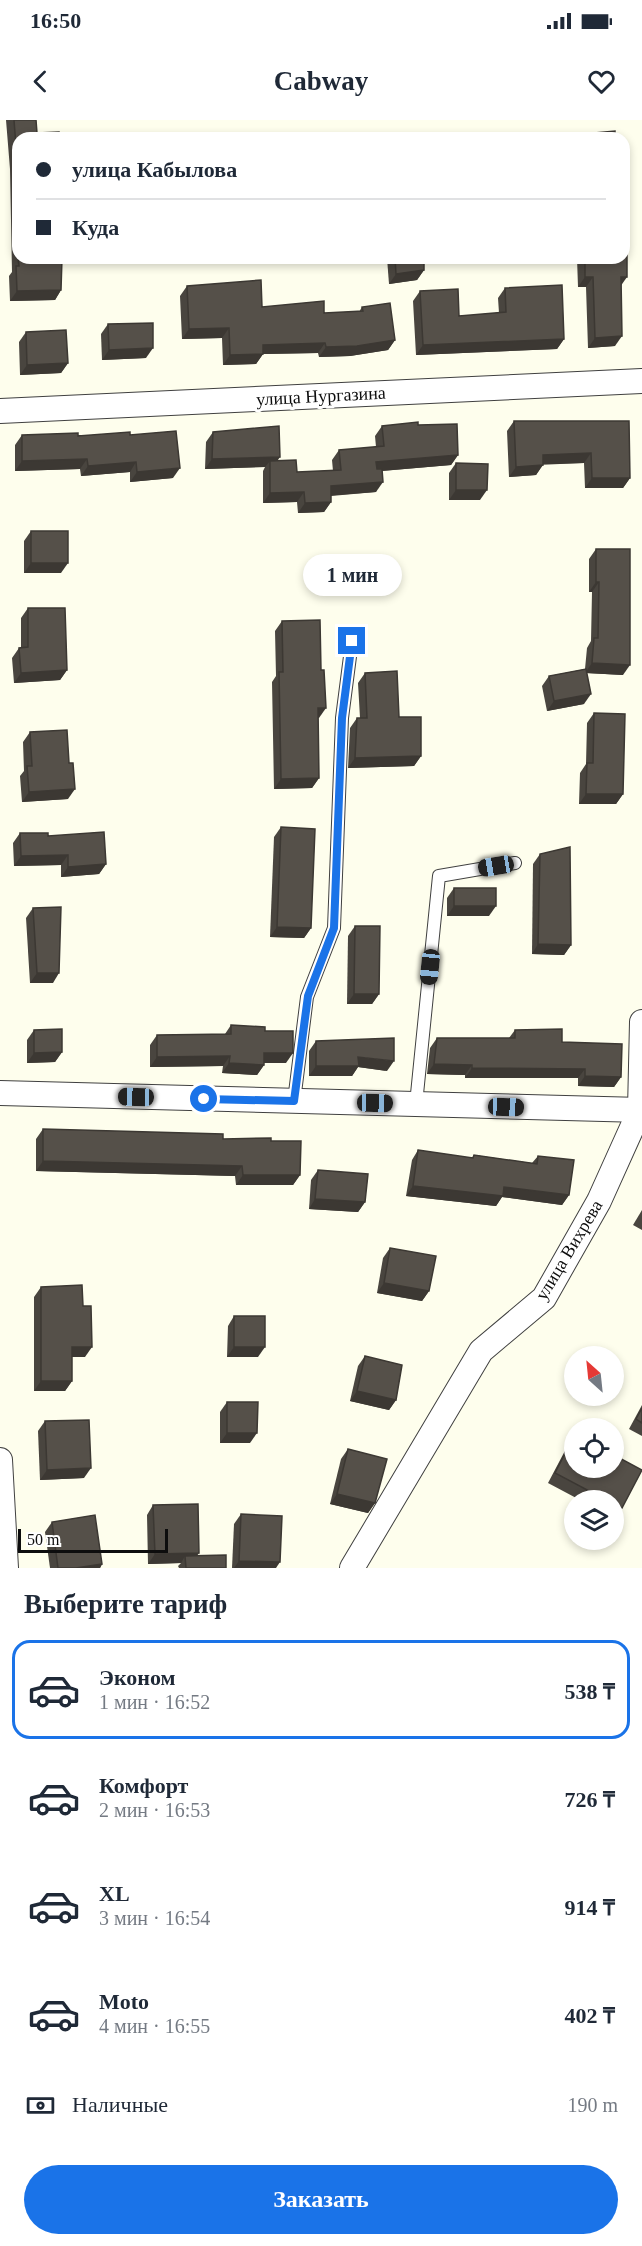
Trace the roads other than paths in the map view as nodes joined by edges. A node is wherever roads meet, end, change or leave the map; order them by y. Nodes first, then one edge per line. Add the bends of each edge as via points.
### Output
1 (642, 381) edge
2 (0, 411) edge
3 (352, 641) dead end
4 (515, 863) dead end
5 (642, 1022) edge
6 (0, 1094) edge
7 (294, 1101) junction
8 (416, 1104) junction
9 (641, 1110) edge
10 (0, 1460) edge
11 (6, 1568) edge
12 (352, 1568) edge

1 - 2 street, улица Нургазина
3 - 7 lane via 342,718 334,928 308,996
4 - 8 lane via 439,876
5 - 9 street, улица Вихрева
6 - 7 street
7 - 8 street
8 - 9 street
9 - 12 street, улица Вихрева via 600,1201 544,1298 481,1351
10 - 11 street

